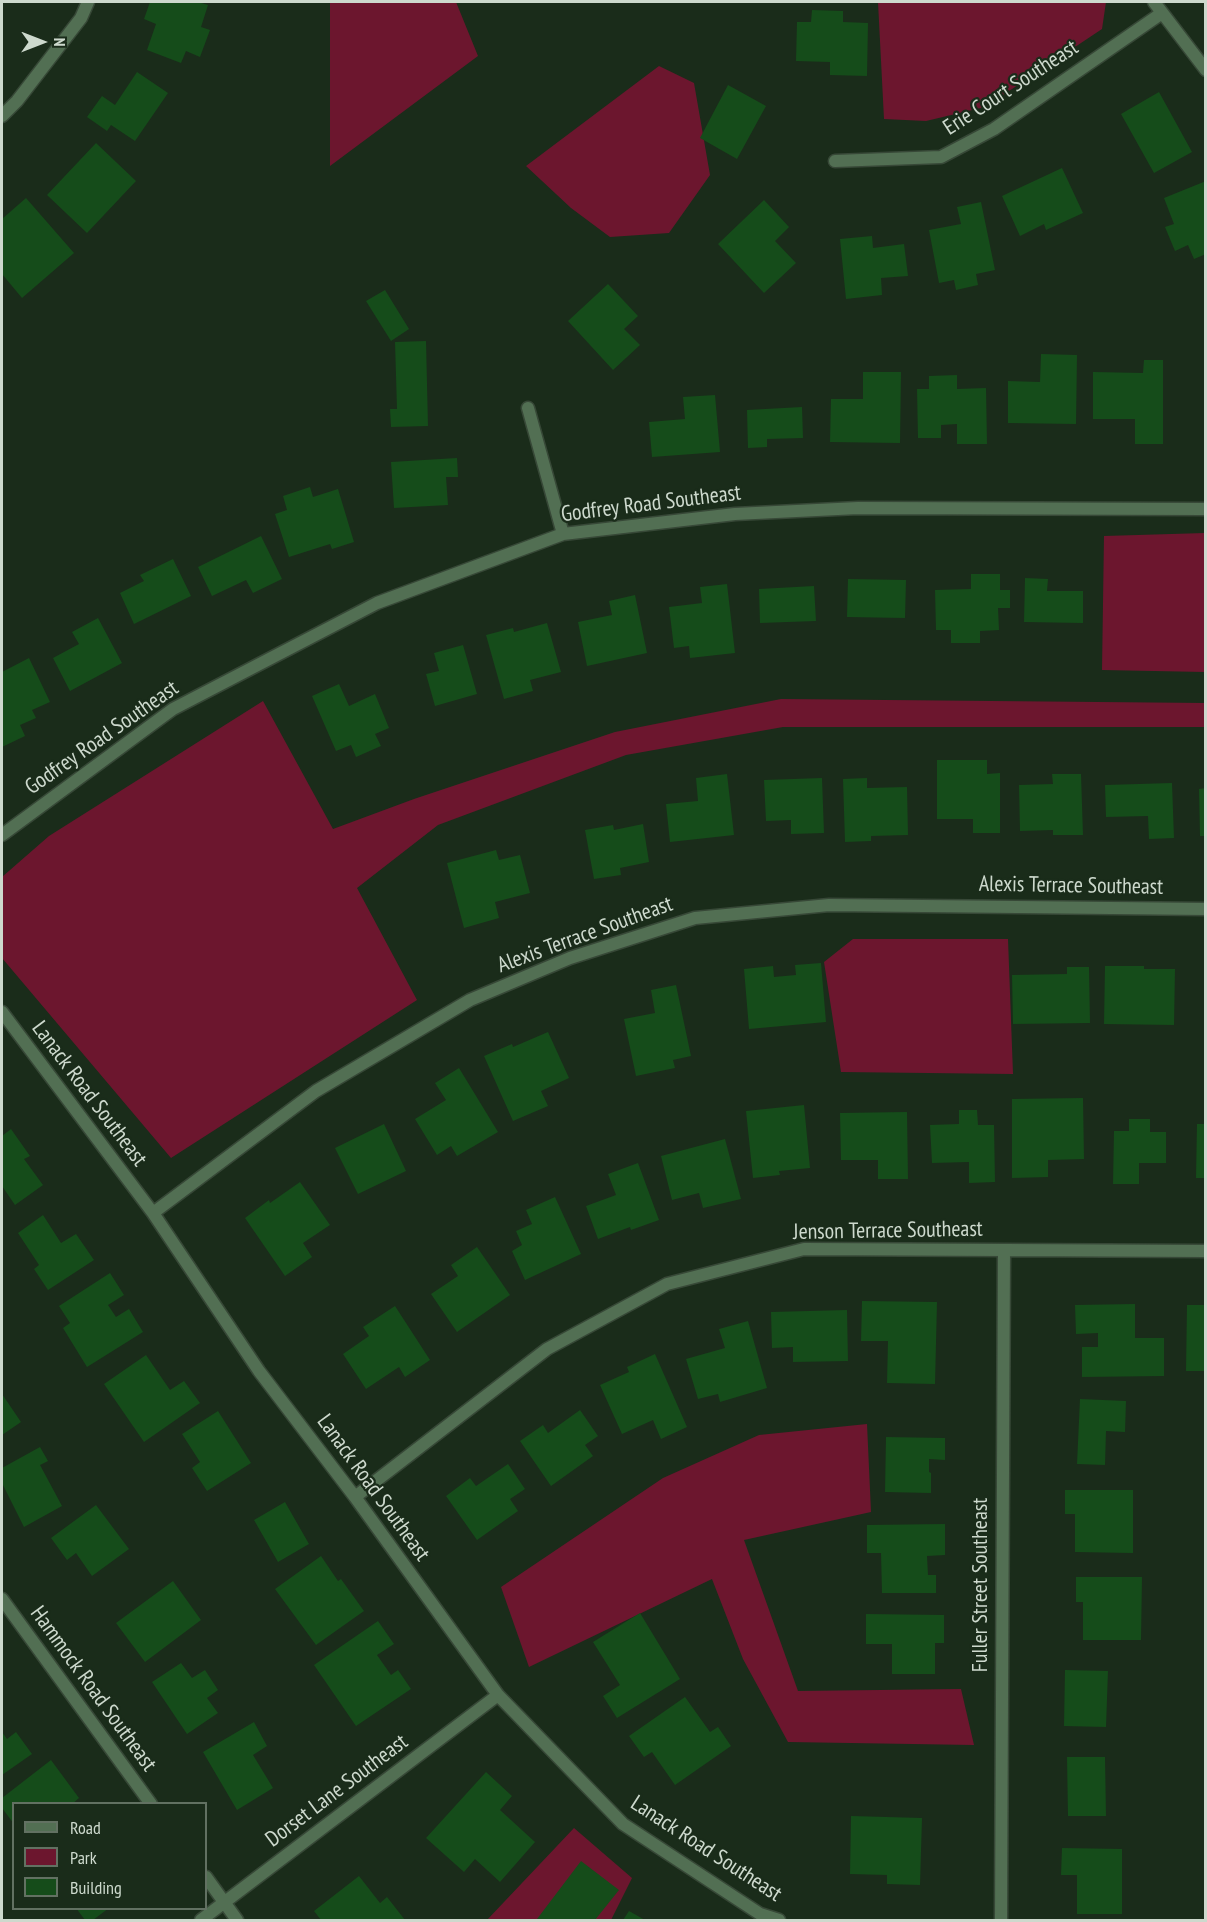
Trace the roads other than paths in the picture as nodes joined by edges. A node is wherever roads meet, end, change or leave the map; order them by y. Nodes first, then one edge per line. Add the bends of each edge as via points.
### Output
1 (88, 2) edge
2 (1154, 2) edge
3 (1162, 13) junction
4 (1206, 70) edge
5 (2, 116) edge
6 (835, 161) dead end
7 (528, 408) dead end
8 (1206, 509) edge
9 (563, 534) junction
10 (2, 835) edge
11 (1206, 909) edge
12 (2, 1012) edge
13 (153, 1213) junction
14 (1004, 1250) junction
15 (1206, 1251) edge
16 (355, 1497) junction
17 (2, 1599) edge
18 (498, 1695) junction
19 (150, 1802) edge
20 (207, 1878) edge
21 (224, 1903) junction
22 (201, 1920) edge
23 (237, 1920) edge
24 (779, 1920) edge
25 (1001, 1920) edge

1 - 5 street via 81,18
2 - 3 street
3 - 4 street
3 - 6 street, Erie Court Southeast via 993,129 941,157
7 - 9 street
8 - 9 street, Godfrey Road Southeast via 858,508 735,514
9 - 10 street, Godfrey Road Southeast via 377,603 173,709
11 - 13 street, Alexis Terrace Southeast via 829,905 695,918 570,958 470,1000 316,1091
12 - 13 street, Lanack Road Southeast
13 - 16 street, Lanack Road Southeast via 259,1371
14 - 15 street, Jenson Terrace Southeast
14 - 16 street, Jenson Terrace Southeast via 804,1249 667,1284 547,1350
14 - 25 street, Fuller Street Southeast
16 - 18 street, Lanack Road Southeast
17 - 19 street, Hammock Road Southeast
18 - 21 street, Dorset Lane Southeast
18 - 24 street, Lanack Road Southeast via 623,1824 760,1914
20 - 21 street
21 - 22 street, Dorset Lane Southeast
21 - 23 street

